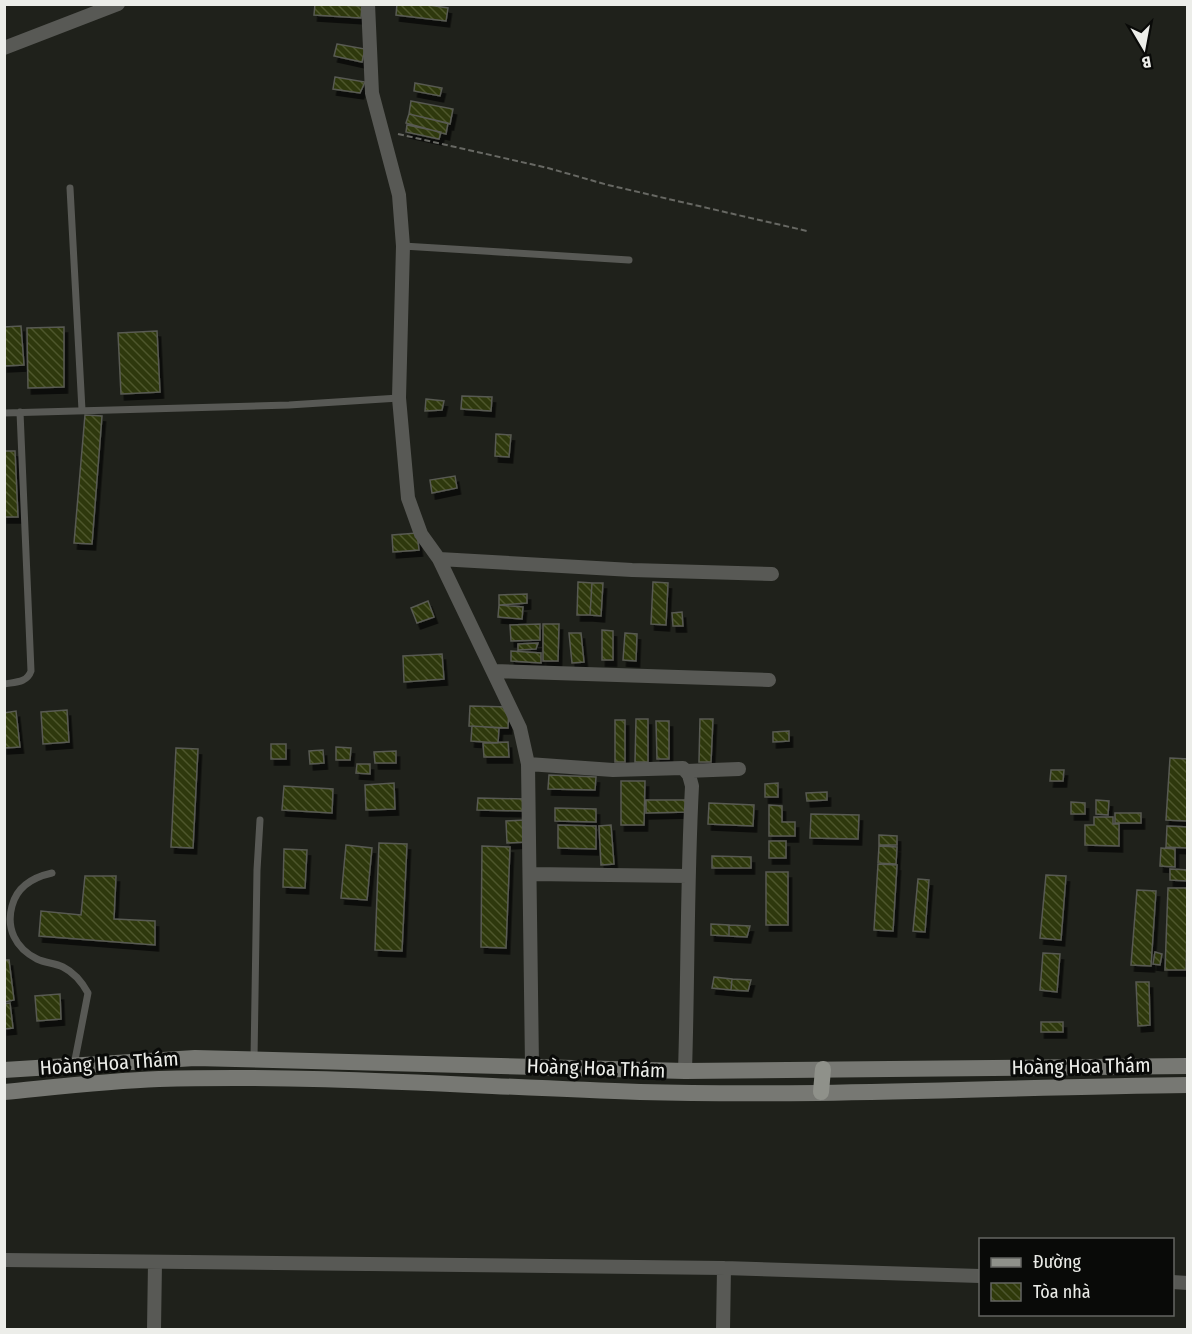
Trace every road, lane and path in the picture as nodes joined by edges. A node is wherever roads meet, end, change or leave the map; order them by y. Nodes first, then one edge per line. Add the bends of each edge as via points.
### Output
1 (368, 4) edge
2 (118, 5) edge
3 (4, 48) edge
4 (380, 130) junction
5 (70, 188) dead end
6 (807, 231) dead end
7 (403, 246) junction
8 (629, 260) dead end
9 (399, 398) junction
10 (82, 410) junction
11 (20, 412) junction
12 (4, 413) edge
13 (439, 560) junction
14 (772, 574) dead end
15 (494, 671) junction
16 (769, 680) dead end
17 (4, 684) edge
18 (528, 764) junction
19 (739, 769) dead end
20 (686, 771) junction
21 (260, 820) dead end
22 (52, 873) dead end
23 (531, 874) junction
24 (688, 876) junction
25 (254, 1059) junction
26 (74, 1066) junction
27 (532, 1066) junction
28 (1188, 1066) edge
29 (824, 1069) junction
30 (4, 1070) edge
31 (685, 1071) junction
32 (1188, 1085) edge
33 (4, 1092) edge
34 (822, 1092) junction
35 (4, 1260) edge
36 (156, 1262) junction
37 (724, 1268) junction
38 (979, 1276) edge
39 (154, 1329) edge
40 (723, 1329) edge

1 - 4 street via 372,93
2 - 3 street
4 - 6 path
4 - 7 street via 399,195
5 - 10 lane
7 - 8 lane
7 - 9 street
9 - 10 lane
9 - 13 street via 408,498 421,534
10 - 11 lane
11 - 12 lane
11 - 17 lane via 31,671 23,681
13 - 14 street
13 - 15 street
15 - 16 street
15 - 18 street via 520,728
18 - 20 street
18 - 23 street
19 - 20 street
20 - 24 street via 692,786
21 - 25 lane
22 - 26 lane via 35,877 18,892 9,915 10,929 22,948 74,974 88,993
23 - 24 street
23 - 27 street
24 - 31 street
25 - 26 main road, Hoàng Hoa Thám via 195,1058
25 - 27 main road, Hoàng Hoa Thám
26 - 30 main road, Hoàng Hoa Thám
27 - 31 main road, Hoàng Hoa Thám
28 - 29 main road, Hoàng Hoa Thám
29 - 31 main road, Hoàng Hoa Thám
29 - 34 main road
32 - 34 main road, Hoàng Hoa Thám
33 - 34 main road, Hoàng Hoa Thám via 157,1079 236,1078 642,1092
35 - 36 street
36 - 37 street
36 - 39 street
37 - 38 street
37 - 40 street

